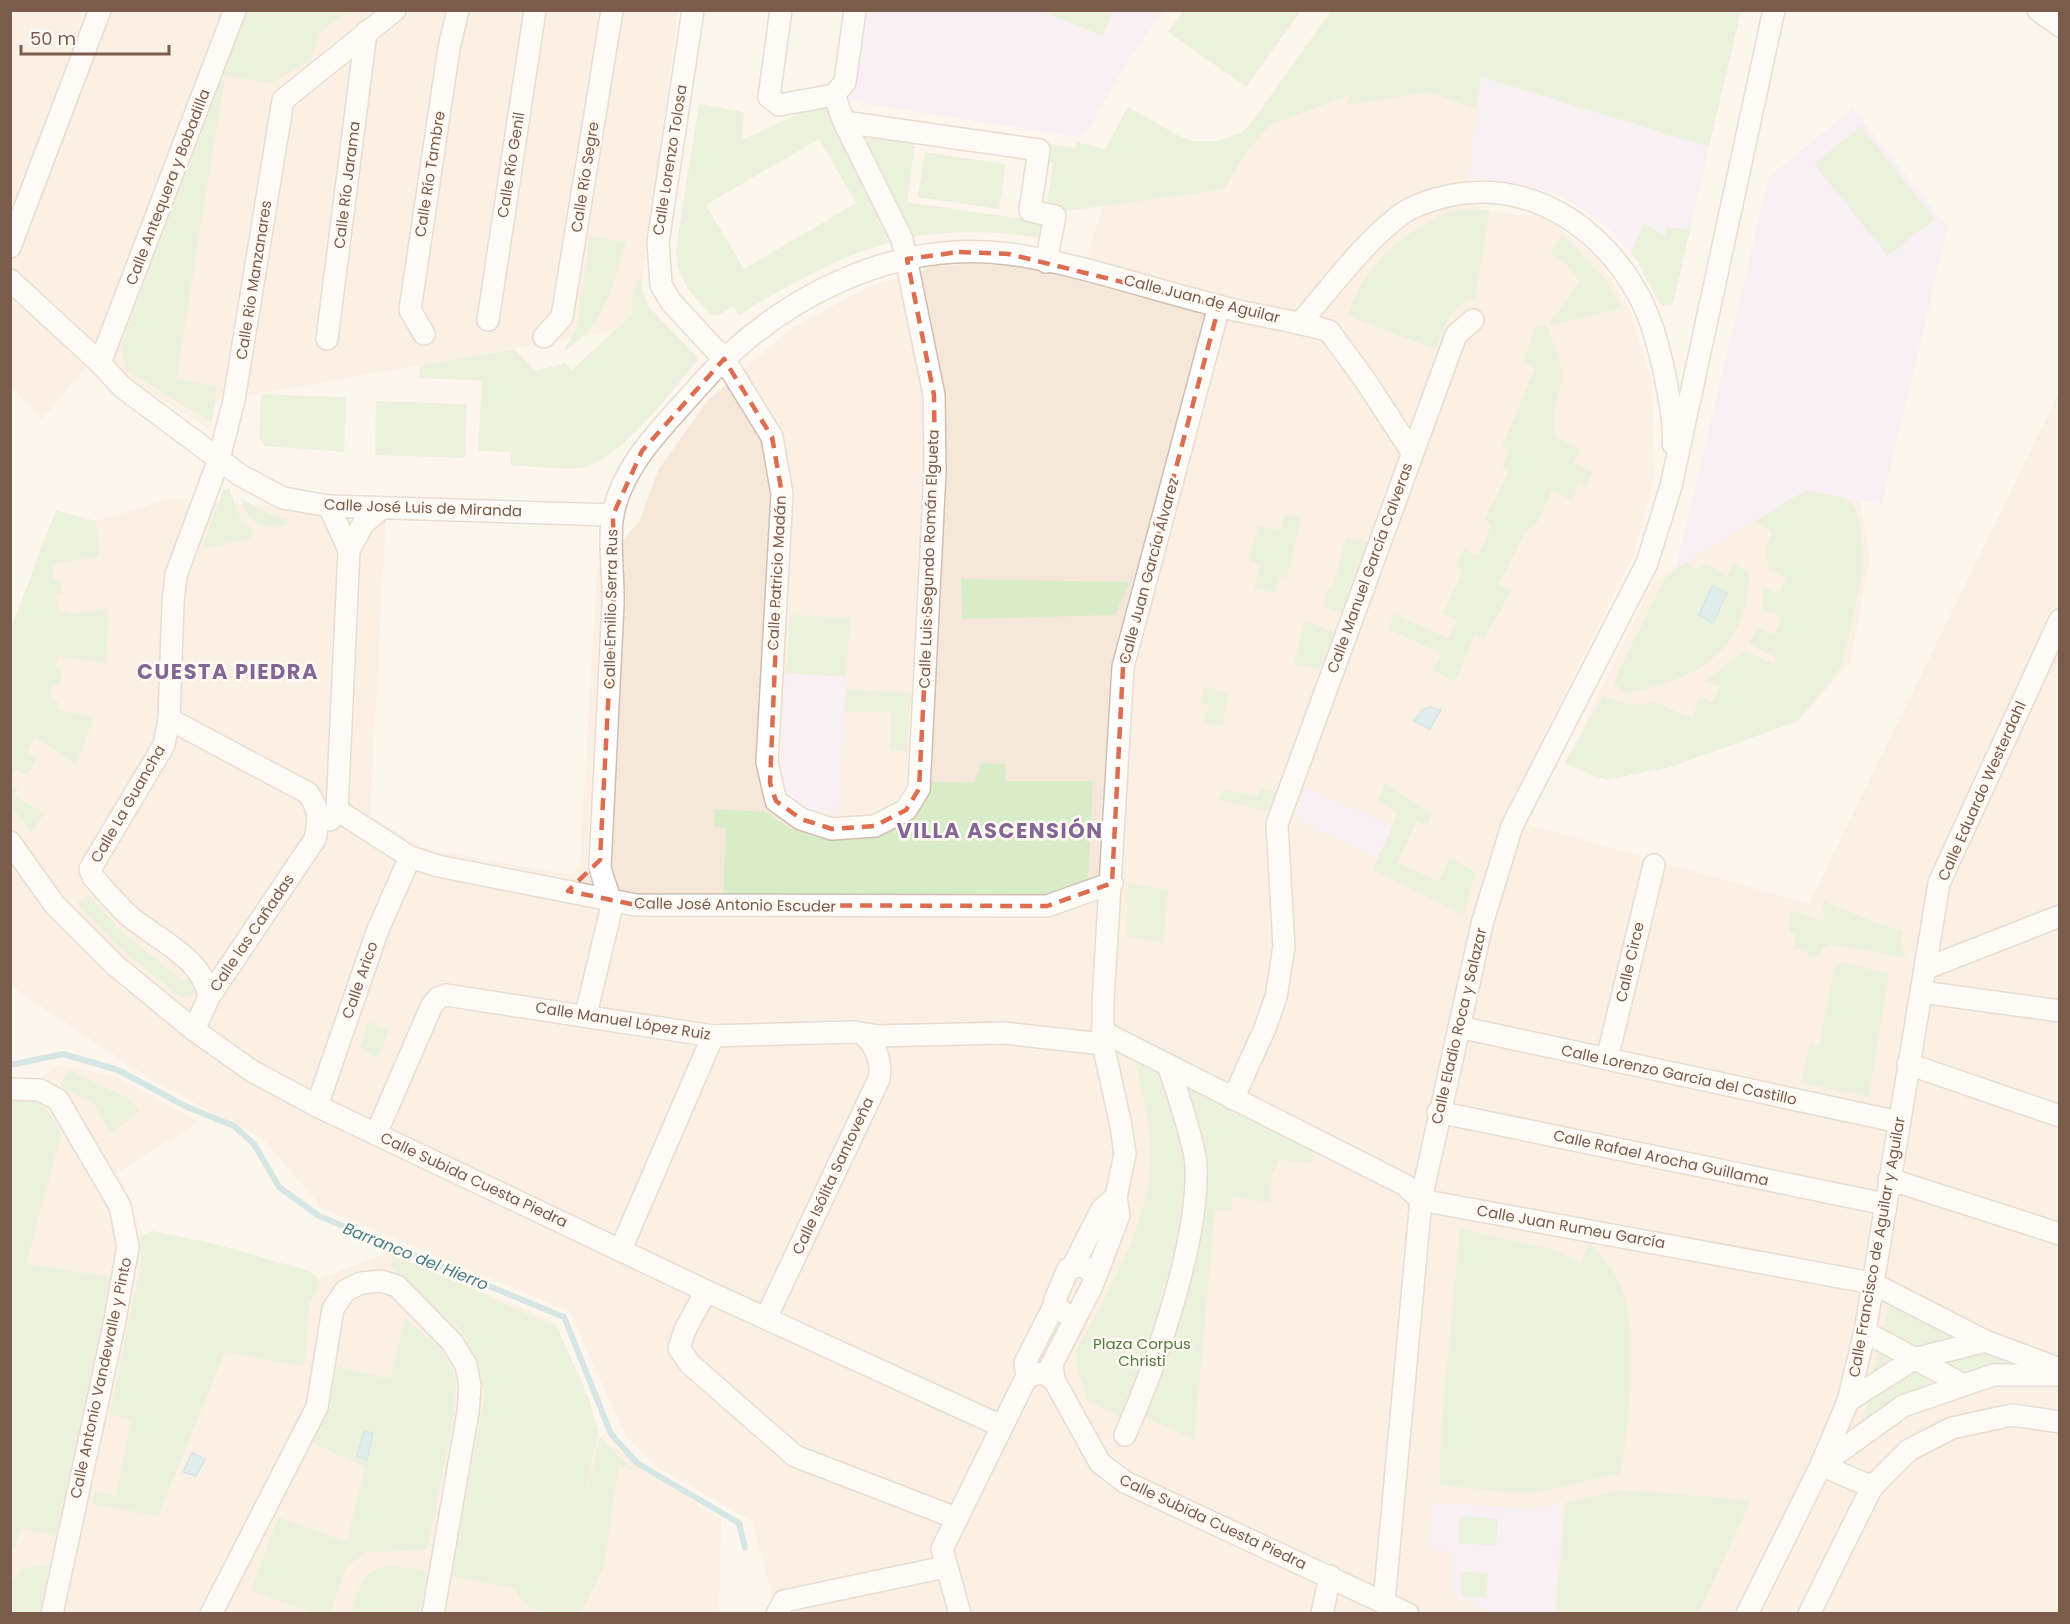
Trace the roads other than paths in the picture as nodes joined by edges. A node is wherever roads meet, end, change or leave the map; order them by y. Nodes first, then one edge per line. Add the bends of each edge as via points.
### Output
1 (100, 10) edge
2 (235, 10) edge
3 (394, 10) edge
4 (458, 10) edge
5 (536, 10) edge
6 (612, 10) edge
7 (693, 10) edge
8 (781, 10) edge
9 (855, 10) edge
10 (1774, 10) edge
11 (2038, 10) edge
12 (2060, 26) edge
13 (366, 32) junction
14 (834, 95) junction
15 (844, 122) junction
16 (10, 247) edge
17 (907, 259) junction
18 (1046, 262) junction
19 (10, 280) edge
20 (1219, 306) junction
21 (488, 320) dead end
22 (1473, 320) dead end
23 (1301, 322) junction
24 (424, 334) dead end
25 (544, 337) dead end
26 (327, 339) dead end
27 (724, 359) junction
28 (100, 363) junction
29 (1412, 452) junction
30 (219, 459) junction
31 (1671, 486) junction
32 (329, 506) junction
33 (382, 508) junction
34 (613, 515) junction
35 (349, 550) junction
36 (2060, 620) edge
37 (169, 718) junction
38 (339, 764) junction
39 (308, 793) junction
40 (776, 801) joint
41 (337, 810) junction
42 (315, 839) junction
43 (10, 842) edge
44 (410, 857) junction
45 (600, 860) junction
46 (1654, 865) dead end
47 (1112, 884) junction
48 (568, 891) junction
49 (611, 901) junction
50 (2060, 916) edge
51 (234, 960) junction
52 (194, 964) junction
53 (1927, 968) junction
54 (1921, 992) junction
55 (209, 997) junction
56 (2060, 1011) edge
57 (586, 1014) junction
58 (1459, 1027) junction
59 (194, 1030) junction
60 (864, 1035) junction
61 (713, 1036) junction
62 (1103, 1038) junction
63 (1607, 1059) junction
64 (1908, 1064) junction
65 (1168, 1065) junction
66 (10, 1089) edge
67 (1233, 1099) junction
68 (317, 1106) junction
69 (1438, 1112) junction
70 (2060, 1116) edge
71 (1899, 1122) junction
72 (376, 1134) junction
73 (1889, 1179) junction
74 (1116, 1197) junction
75 (1421, 1200) junction
76 (1885, 1204) junction
77 (2060, 1234) edge
78 (621, 1249) junction
79 (1073, 1266) junction
80 (1095, 1277) junction
81 (1872, 1283) junction
82 (706, 1291) junction
83 (1055, 1304) junction
84 (1078, 1311) junction
85 (766, 1318) junction
86 (1865, 1332) junction
87 (1985, 1341) junction
88 (1914, 1359) junction
89 (2060, 1369) edge
90 (2060, 1375) edge
91 (1027, 1376) junction
92 (1054, 1380) junction
93 (1962, 1384) junction
94 (1848, 1401) junction
95 (2060, 1422) edge
96 (1001, 1426) junction
97 (1125, 1435) dead end
98 (1821, 1465) junction
99 (1872, 1487) junction
100 (956, 1518) junction
101 (945, 1567) junction
102 (1330, 1576) junction
103 (1384, 1602) junction
104 (52, 1614) edge
105 (211, 1614) edge
106 (433, 1614) edge
107 (777, 1614) edge
108 (960, 1614) edge
109 (1322, 1614) edge
110 (1408, 1614) edge
111 (1748, 1614) edge
112 (1809, 1614) edge

1 - 16 street
2 - 28 street, Calle Antequera y Bobadilla
3 - 13 street
4 - 24 street, Calle Río Tambre via 410,310
5 - 21 street, Calle Río Genil
6 - 25 street, Calle Río Segre via 561,317
7 - 27 street, Calle Lorenzo Tolosa via 658,242 661,285 671,302
8 - 14 street via 769,97 779,105
9 - 14 street via 845,82
10 - 31 street
11 - 12 street
13 - 26 street, Calle Río Jarama
13 - 30 street, Calle Rio Manzanares via 283,100 238,383
14 - 15 street, Calle Luis Segundo Román Elgueta
15 - 17 street, Calle Luis Segundo Román Elgueta via 902,239
15 - 18 street via 1039,150 1030,212 1055,216
17 - 18 street, Calle Juan de Aguilar via 959,252 1009,254
17 - 27 street, Calle Juan de Aguilar via 826,287 760,329
17 - 40 street, Calle Luis Segundo Román Elgueta via 934,395 935,472 918,789 906,810 875,826 832,829 801,819
18 - 20 street, Calle Juan de Aguilar
19 - 28 street, Calle José Luis de Miranda
20 - 23 street, Calle Juan de Aguilar
20 - 47 street, Calle Juan García Álvarez via 1123,667
22 - 29 street, Calle Manuel García Calveras via 1456,335
23 - 29 street via 1329,331
23 - 31 street, Calle Juan de Aguilar via 1387,225 1413,207 1446,196 1479,192 1514,195 1549,206 1586,229 1614,257 1638,295 1656,337 1668,394 1674,436
27 - 34 street, Calle Emilio Serra Rus via 642,451 623,485
27 - 40 street, Calle Patricio Madán via 772,437 782,494 767,762
28 - 30 street, Calle José Luis de Miranda via 122,387
29 - 67 street, Calle Manuel García Calveras via 1277,824 1284,946 1265,1028
30 - 32 street, Calle José Luis de Miranda via 283,498
30 - 37 street, Calle La Guancha via 176,575
31 - 58 street, Calle Eladio Roca y Salazar via 1647,563 1512,826 1482,924
32 - 33 street, Calle José Luis de Miranda
32 - 35 street
33 - 34 street, Calle José Luis de Miranda
33 - 35 street via 363,524
34 - 45 street, Calle Emilio Serra Rus via 614,589
35 - 38 street
36 - 53 street, Calle Eduardo Westerdahl via 1939,884
37 - 39 street
37 - 52 street, Calle La Guancha via 164,744 90,869 127,914
38 - 39 street via 328,781
38 - 41 street
39 - 42 street, Calle las Cañadas via 320,818
41 - 42 street, Calle las Cañadas
41 - 44 street, Calle José Antonio Escuder
42 - 51 street, Calle las Cañadas
43 - 59 street, Calle Subida Cuesta Piedra via 54,904 116,966
44 - 48 street, Calle José Antonio Escuder
44 - 68 street, Calle Arico via 377,932
45 - 48 street
45 - 49 street, Calle Emilio Serra Rus via 602,881
46 - 63 street, Calle Circe
47 - 49 street, Calle José Antonio Escuder via 1047,906 636,905
47 - 62 street, Calle Juan García Álvarez
48 - 49 street, Calle José Antonio Escuder
49 - 57 street
50 - 53 street
51 - 52 street via 214,966
51 - 55 street, Calle las Cañadas
52 - 55 street via 207,982
53 - 54 street, Calle Francisco de Aguilar y Aguilar
54 - 56 street
54 - 64 street, Calle Francisco de Aguilar y Aguilar
55 - 59 street, Calle las Cañadas
57 - 61 street, Calle Manuel López Ruiz
57 - 72 street, Calle Manuel López Ruiz via 446,995 438,998
58 - 63 street, Calle Lorenzo García del Castillo
58 - 69 street, Calle Eladio Roca y Salazar
59 - 68 street, Calle Subida Cuesta Piedra via 252,1071
60 - 61 street, Calle Manuel López Ruiz via 854,1032
60 - 62 street, Calle Manuel López Ruiz via 1004,1033
60 - 85 street, Calle Isólita Santoveña via 872,1042 881,1068 879,1078
61 - 78 street
62 - 65 street, Calle Juan Rumeu García
62 - 74 street, Calle Juan García Álvarez via 1125,1154
63 - 71 street, Calle Lorenzo García del Castillo
64 - 70 street
64 - 71 street, Calle Francisco de Aguilar y Aguilar
65 - 67 street, Calle Juan Rumeu García
65 - 97 street via 1196,1164 1194,1209 1172,1304
66 - 104 street, Calle Antonio Vandewalle y Pinto via 40,1090 58,1100 120,1206 128,1247
67 - 75 street, Calle Juan Rumeu García via 1405,1185
68 - 72 street, Calle Subida Cuesta Piedra
69 - 75 street, Calle Eladio Roca y Salazar
69 - 76 street, Calle Rafael Arocha Guillama
71 - 73 street, Calle Francisco de Aguilar y Aguilar
72 - 78 street, Calle Subida Cuesta Piedra
73 - 76 street, Calle Francisco de Aguilar y Aguilar
73 - 77 street
74 - 79 street, Calle Juan García Álvarez via 1102,1209
74 - 80 street, Calle Juan García Álvarez via 1119,1215
75 - 81 street, Calle Juan Rumeu García
75 - 103 street, Calle Eladio Roca y Salazar
76 - 81 street, Calle Francisco de Aguilar y Aguilar
78 - 82 street, Calle Subida Cuesta Piedra
79 - 80 street via 1087,1267
79 - 83 street, Calle Juan García Álvarez via 1057,1291
80 - 84 street, Calle Juan García Álvarez
81 - 86 street, Calle Francisco de Aguilar y Aguilar
81 - 87 street, Calle Juan Rumeu García
82 - 85 street, Calle Subida Cuesta Piedra
82 - 100 street via 679,1348 690,1364 795,1456
83 - 84 street via 1066,1313
83 - 91 street via 1025,1363
84 - 92 street via 1052,1364
85 - 96 street, Calle Subida Cuesta Piedra
86 - 88 street
86 - 94 street, Calle Francisco de Aguilar y Aguilar
87 - 88 street
87 - 89 street, Calle Juan Rumeu García
88 - 93 street
88 - 94 street
90 - 93 street via 1993,1375
91 - 92 street via 1043,1374
91 - 96 street
92 - 102 street, Calle Subida Cuesta Piedra via 1095,1455 1109,1472
93 - 98 street via 1903,1406
94 - 98 street, Calle Francisco de Aguilar y Aguilar
95 - 99 street via 2012,1414 1952,1428 1909,1450
96 - 100 street
98 - 99 street
98 - 111 street, Calle Francisco de Aguilar y Aguilar
99 - 112 street
100 - 101 street via 942,1549
101 - 107 street via 784,1601
101 - 108 street
102 - 103 street, Calle Subida Cuesta Piedra
102 - 109 street
103 - 110 street, Calle Subida Cuesta Piedra
105 - 106 street via 316,1407 333,1309 345,1291 361,1283 381,1281 397,1286 452,1342 466,1365 470,1386

